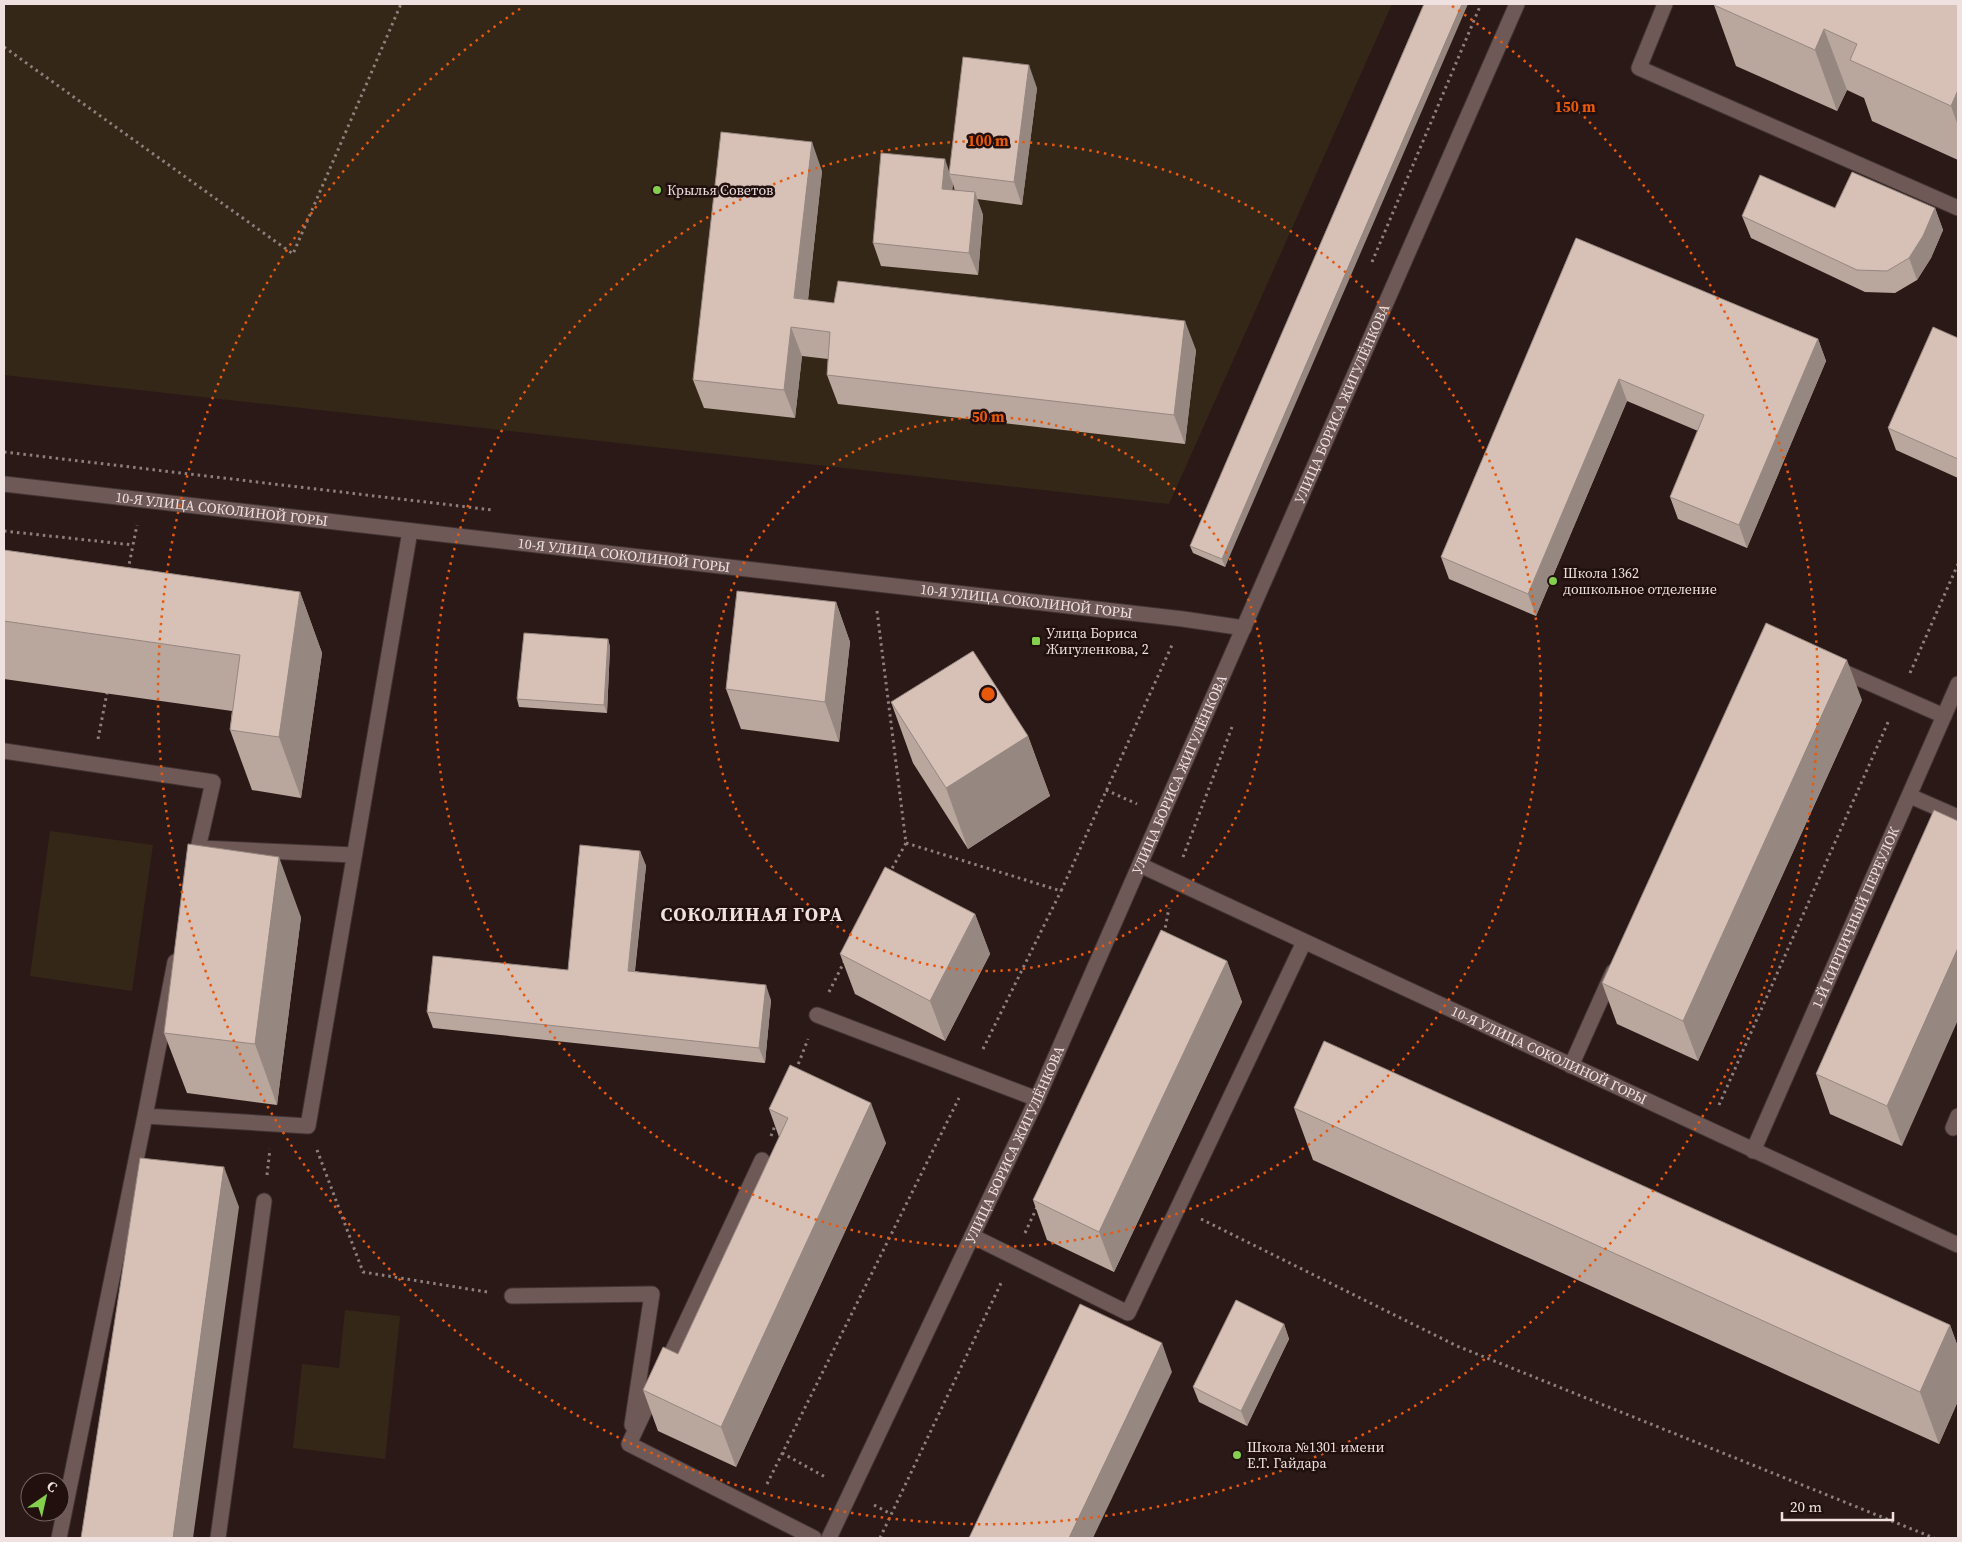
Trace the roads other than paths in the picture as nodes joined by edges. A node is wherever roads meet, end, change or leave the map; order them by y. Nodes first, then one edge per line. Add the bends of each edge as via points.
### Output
1 (1516, 4) edge
2 (1665, 4) edge
3 (1958, 208) edge
4 (4, 484) edge
5 (410, 531) junction
6 (1244, 628) junction
7 (1824, 663) edge
8 (1958, 684) edge
9 (1944, 716) junction
10 (4, 750) edge
11 (1910, 796) junction
12 (1958, 817) edge
13 (197, 848) junction
14 (354, 855) junction
15 (1140, 865) junction
16 (192, 876) edge
17 (1304, 942) junction
18 (178, 943) edge
19 (1618, 962) edge
20 (817, 1015) road end
21 (1571, 1066) junction
22 (1037, 1099) junction
23 (145, 1116) junction
24 (1753, 1151) junction
25 (762, 1160) road end
26 (264, 1201) road end
27 (972, 1236) junction
28 (1958, 1245) edge
29 (512, 1296) road end
30 (629, 1444) junction
31 (69, 1472) edge
32 (60, 1522) edge
33 (59, 1538) edge
34 (218, 1538) edge
35 (814, 1538) edge
36 (829, 1538) edge

1 - 6 street, УЛИЦА БОРИСА ЖИГУЛЁНКОВА
2 - 3 street via 1638,68
4 - 5 street, 10-Я УЛИЦА СОКОЛИНОЙ ГОРЫ
5 - 6 street, 10-Я УЛИЦА СОКОЛИНОЙ ГОРЫ
5 - 14 street
6 - 15 street, УЛИЦА БОРИСА ЖИГУЛЁНКОВА
7 - 9 street
8 - 9 street, 1-Й КИРПИЧНЫЙ ПЕРЕУЛОК
9 - 11 street, 1-Й КИРПИЧНЫЙ ПЕРЕУЛОК
10 - 13 street via 213,782
11 - 12 street
11 - 24 street, 1-Й КИРПИЧНЫЙ ПЕРЕУЛОК
13 - 14 street
13 - 16 street
14 - 23 street via 308,1126
15 - 17 street, 10-Я УЛИЦА СОКОЛИНОЙ ГОРЫ
15 - 22 street, УЛИЦА БОРИСА ЖИГУЛЁНКОВА
17 - 21 street, 10-Я УЛИЦА СОКОЛИНОЙ ГОРЫ
17 - 27 street via 1128,1313
18 - 23 street
19 - 21 street
20 - 22 street
21 - 24 street, 10-Я УЛИЦА СОКОЛИНОЙ ГОРЫ
22 - 27 street, УЛИЦА БОРИСА ЖИГУЛЁНКОВА
23 - 31 street
24 - 28 street, 10-Я УЛИЦА СОКОЛИНОЙ ГОРЫ
25 - 30 street
26 - 34 street
27 - 36 street, УЛИЦА БОРИСА ЖИГУЛЁНКОВА
29 - 30 street via 652,1294
30 - 35 street
32 - 33 street

